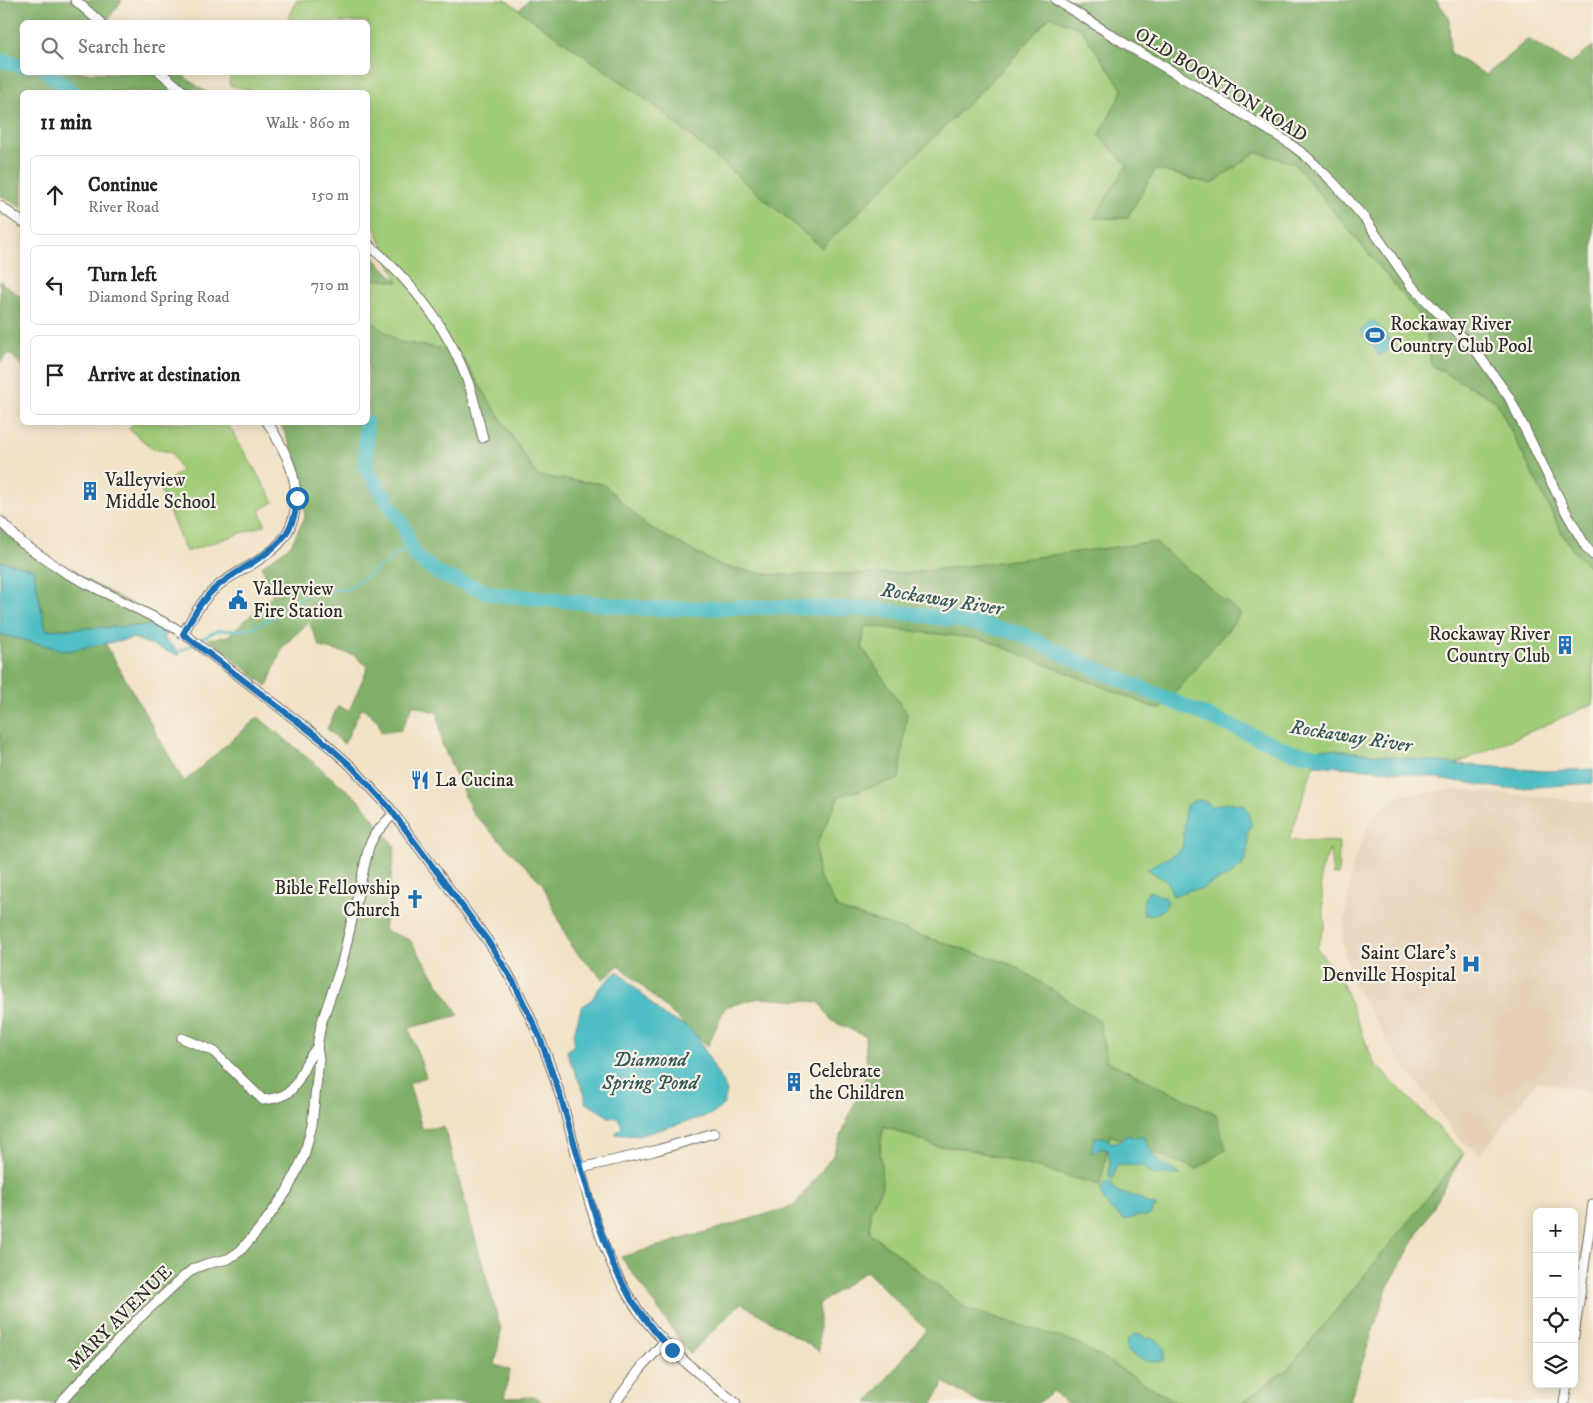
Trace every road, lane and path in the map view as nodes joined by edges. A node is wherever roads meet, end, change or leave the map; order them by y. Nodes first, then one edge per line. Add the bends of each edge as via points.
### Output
1 (75, 0) edge
2 (1056, 0) edge
3 (98, 20) edge
4 (164, 75) edge
5 (182, 90) edge
6 (0, 206) edge
7 (20, 221) edge
8 (370, 246) edge
9 (269, 425) edge
10 (483, 438) dead end
11 (0, 521) edge
12 (1593, 555) edge
13 (183, 634) junction
14 (394, 813) junction
15 (182, 1038) dead end
16 (317, 1047) junction
17 (714, 1133) dead end
18 (581, 1168) junction
19 (1593, 1204) edge
20 (1578, 1308) edge
21 (664, 1342) junction
22 (1566, 1388) edge
23 (60, 1403) edge
24 (615, 1403) edge
25 (736, 1403) edge
26 (1564, 1403) edge

1 - 3 street
2 - 12 street, OLD BOONTON ROAD via 1286,140 1334,183 1365,219 1411,285 1476,351 1509,396 1566,512
4 - 5 street
6 - 7 street
8 - 10 street via 423,300 456,352 469,384
9 - 13 street via 291,466 295,484 296,509 289,530 265,556 211,592
11 - 13 street via 22,542 66,574
13 - 14 street via 341,756
14 - 16 street, MARY AVENUE via 374,834 369,846 342,963
14 - 18 street via 488,941 514,983 548,1059
15 - 16 street via 213,1051 263,1100 289,1093
16 - 23 street, MARY AVENUE via 319,1059 312,1125 304,1156 287,1191 262,1226 240,1251 228,1259 193,1269 180,1280 134,1323
17 - 18 street
18 - 21 street via 613,1265 632,1301
19 - 20 street
21 - 24 street
21 - 25 street
22 - 26 street

